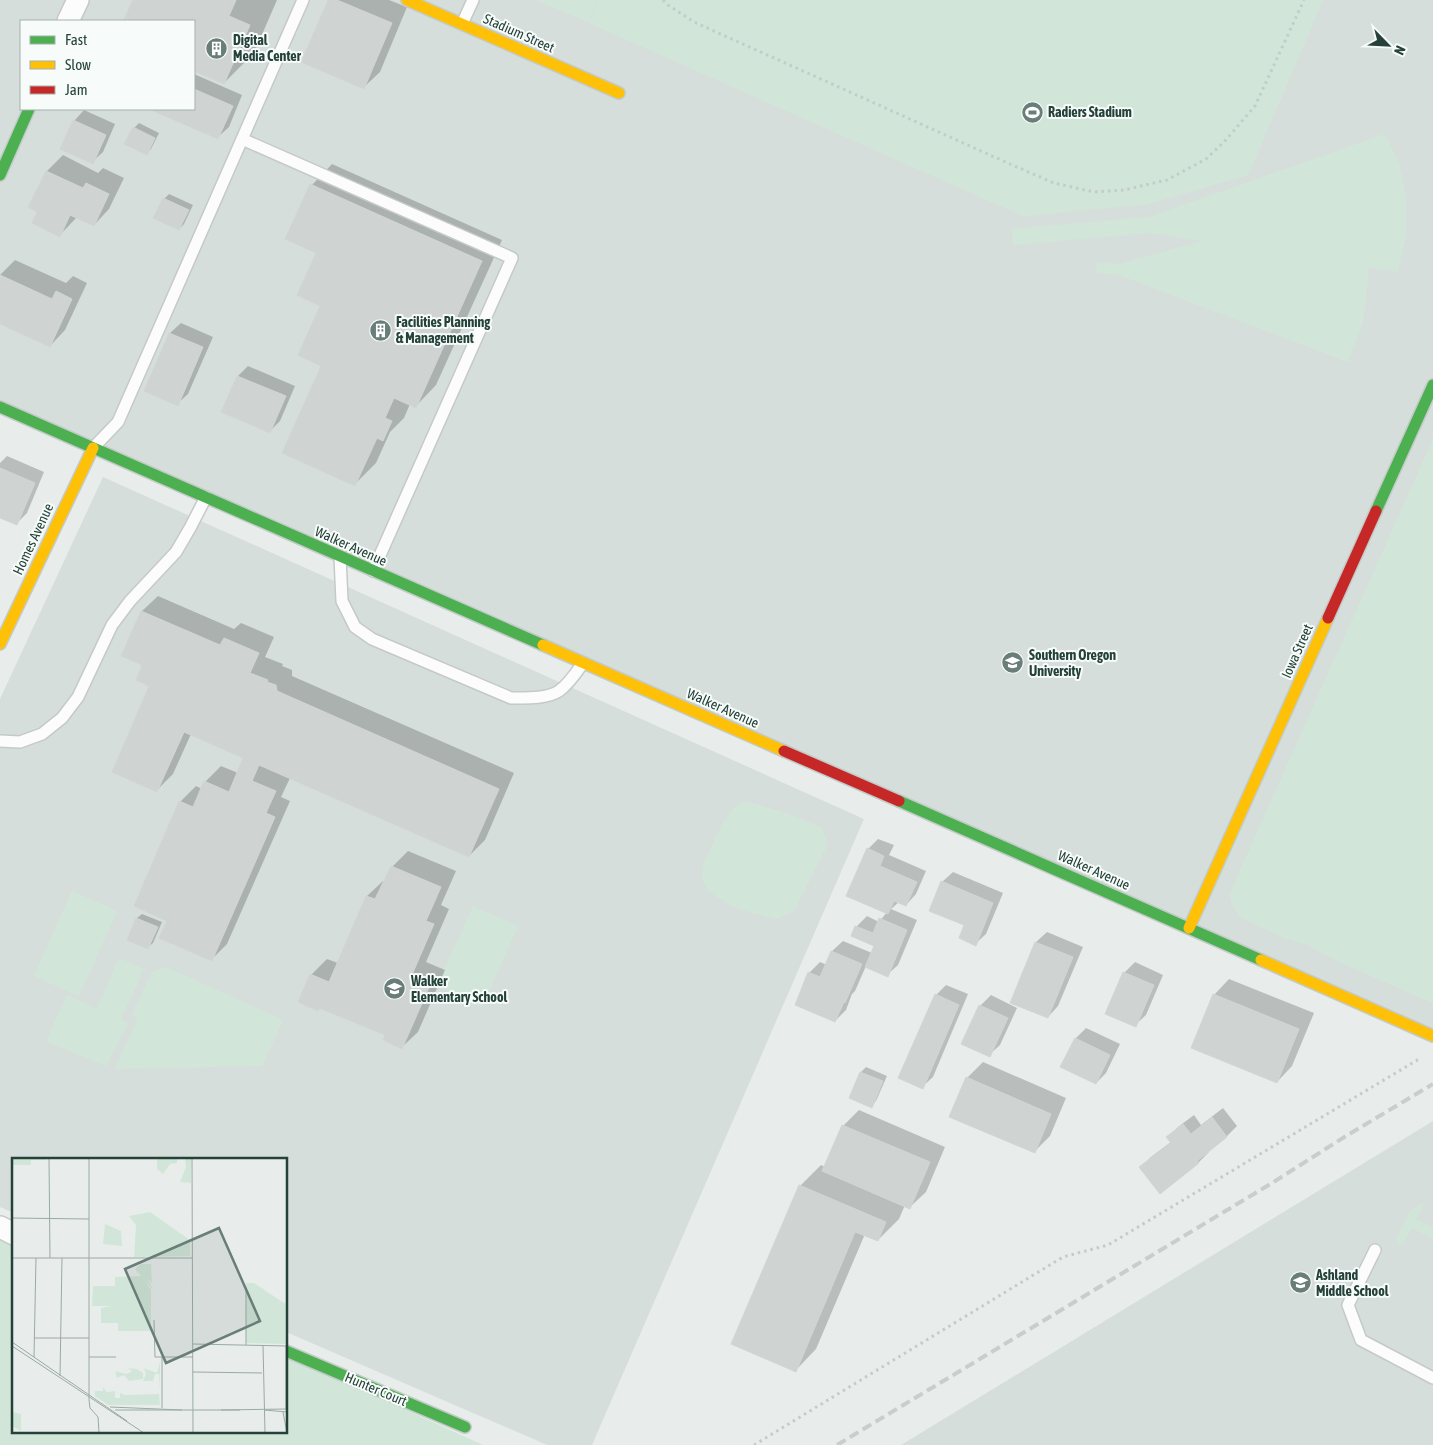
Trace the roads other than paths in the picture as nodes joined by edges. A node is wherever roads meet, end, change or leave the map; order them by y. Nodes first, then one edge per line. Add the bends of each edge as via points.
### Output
1 (78, 0) edge
2 (303, 0) edge
3 (407, 0) edge
4 (473, 0) edge
5 (68, 20) edge
6 (462, 24) junction
7 (620, 93) dead end
8 (28, 110) edge
9 (242, 138) junction
10 (4, 155) edge
11 (0, 175) edge
12 (1433, 385) edge
13 (0, 407) edge
14 (92, 448) junction
15 (206, 497) junction
16 (340, 557) junction
17 (373, 571) junction
18 (0, 644) edge
19 (583, 663) junction
20 (0, 742) edge
21 (1189, 928) junction
22 (1433, 1036) edge
23 (0, 1227) edge
24 (12, 1233) edge
25 (1375, 1250) dead end
26 (288, 1352) edge
27 (1433, 1378) edge
28 (465, 1427) dead end

1 - 5 street
2 - 9 lane
3 - 6 street, Stadium Street
4 - 6 lane
6 - 7 street, Stadium Street
8 - 10 street
9 - 14 lane via 118,422
9 - 17 lane via 512,258
10 - 11 street
12 - 21 street, Iowa Street
13 - 14 street, Walker Avenue
14 - 15 street, Walker Avenue
14 - 18 street, Homes Avenue
15 - 16 street, Walker Avenue
15 - 20 lane via 176,552 130,600 112,625 78,697 62,718 42,734 20,742
16 - 17 street, Walker Avenue
16 - 19 lane via 342,601 354,627 390,647 511,698 533,698 558,692
17 - 19 street, Walker Avenue
19 - 21 street, Walker Avenue
21 - 22 street, Walker Avenue
23 - 24 street
25 - 27 lane via 1348,1305 1361,1340
26 - 28 street, Hunter Court

